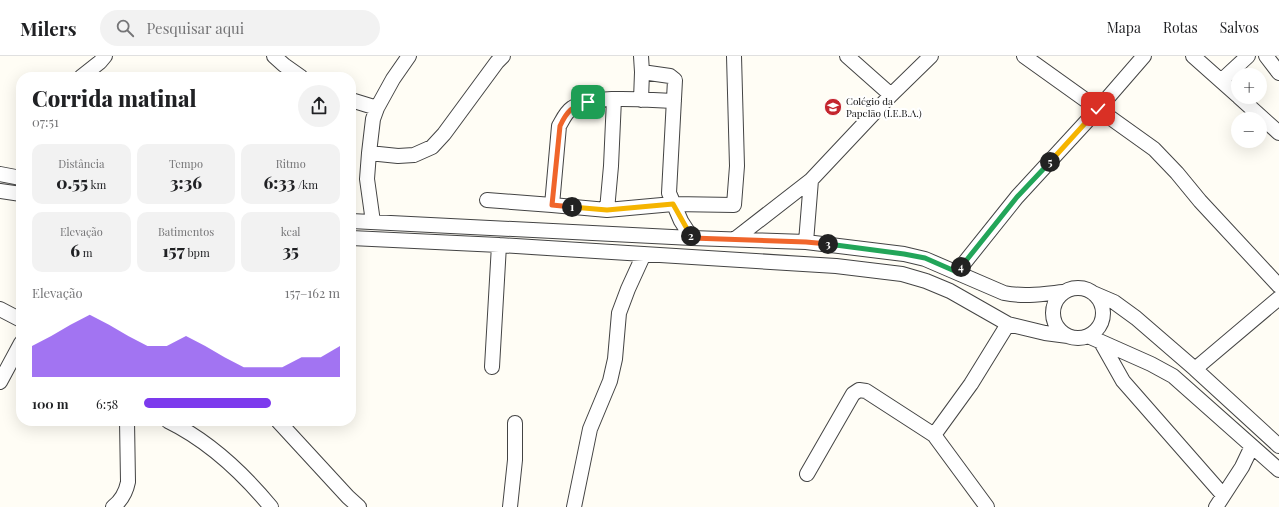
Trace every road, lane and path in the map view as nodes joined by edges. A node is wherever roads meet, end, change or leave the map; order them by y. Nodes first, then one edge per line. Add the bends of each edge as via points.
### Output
1 (105, 56) edge
2 (409, 56) edge
3 (503, 56) edge
4 (641, 56) edge
5 (734, 56) edge
6 (847, 56) edge
7 (931, 56) edge
8 (1024, 56) edge
9 (1144, 56) edge
10 (1193, 56) edge
11 (1248, 56) edge
12 (1266, 56) edge
13 (283, 59) edge
14 (87, 72) edge
15 (296, 72) edge
16 (642, 72) junction
17 (1279, 73) edge
18 (1221, 81) junction
19 (1231, 89) edge
20 (891, 95) junction
21 (614, 99) junction
22 (641, 100) junction
23 (674, 101) junction
24 (356, 102) edge
25 (1248, 104) edge
26 (377, 108) junction
27 (1098, 109) junction
28 (1279, 133) edge
29 (369, 153) junction
30 (0, 174) edge
31 (16, 177) edge
32 (811, 180) junction
33 (0, 191) edge
34 (16, 193) edge
35 (487, 200) dead end
36 (673, 204) junction
37 (552, 205) junction
38 (607, 210) junction
39 (356, 221) edge
40 (373, 222) junction
41 (356, 238) edge
42 (692, 238) junction
43 (735, 239) junction
44 (806, 242) junction
45 (499, 245) junction
46 (644, 254) junction
47 (957, 272) junction
48 (1279, 286) edge
49 (1063, 292) junction
50 (1094, 293) junction
51 (1279, 298) edge
52 (0, 309) edge
53 (16, 317) edge
54 (1008, 324) junction
55 (1068, 336) junction
56 (1094, 339) junction
57 (16, 352) edge
58 (492, 367) dead end
59 (1196, 369) junction
60 (0, 382) edge
61 (515, 423) dead end
62 (127, 426) edge
63 (179, 426) edge
64 (283, 426) edge
65 (934, 435) junction
66 (1252, 446) junction
67 (1279, 446) edge
68 (1279, 470) edge
69 (807, 474) dead end
70 (1220, 501) edge
71 (113, 507) edge
72 (271, 507) edge
73 (359, 507) edge
74 (510, 507) edge
75 (574, 507) edge
76 (987, 507) edge

1 - 14 street
2 - 26 street
3 - 29 street via 432,147 414,155
4 - 16 street
5 - 36 street via 737,166 734,204
6 - 20 street
7 - 20 street
8 - 27 street
9 - 27 street
10 - 18 street
11 - 18 street
12 - 17 street
13 - 15 street
16 - 22 street
16 - 23 street via 673,78 676,86
18 - 19 street
20 - 32 street
21 - 22 street
21 - 37 street via 580,104 564,116 560,126
21 - 38 street
22 - 23 street
23 - 36 street via 669,193
24 - 26 street
25 - 28 street
26 - 29 street
27 - 47 street via 1017,197
27 - 48 street via 1154,149
29 - 40 street via 367,179
30 - 31 street
32 - 43 street
32 - 44 street
33 - 34 street
35 - 37 street
36 - 38 street
36 - 42 street
37 - 38 street
39 - 40 street
40 - 42 street
41 - 45 street
42 - 43 street
43 - 44 street
44 - 47 street via 925,258
45 - 46 street
45 - 58 street
46 - 54 street via 836,266 902,274 950,291
46 - 75 street via 619,314 615,359 610,381 590,430
47 - 49 street via 1004,293 1034,295
49 - 50 street via 1078,288
49 - 55 street via 1054,302 1052,316 1057,328
50 - 56 street via 1102,306 1103,316 1092,334
50 - 59 street via 1127,311
51 - 59 street
52 - 53 street
54 - 55 street
54 - 65 street via 971,384
55 - 56 street
56 - 66 street via 1173,376
56 - 70 street via 1123,381
57 - 60 street
59 - 67 street
61 - 74 street via 515,460
62 - 71 street via 128,482 121,500
63 - 72 street via 210,446 251,483
64 - 73 street
65 - 69 street via 866,391 859,390 853,394
65 - 76 street
66 - 68 street
66 - 70 street

